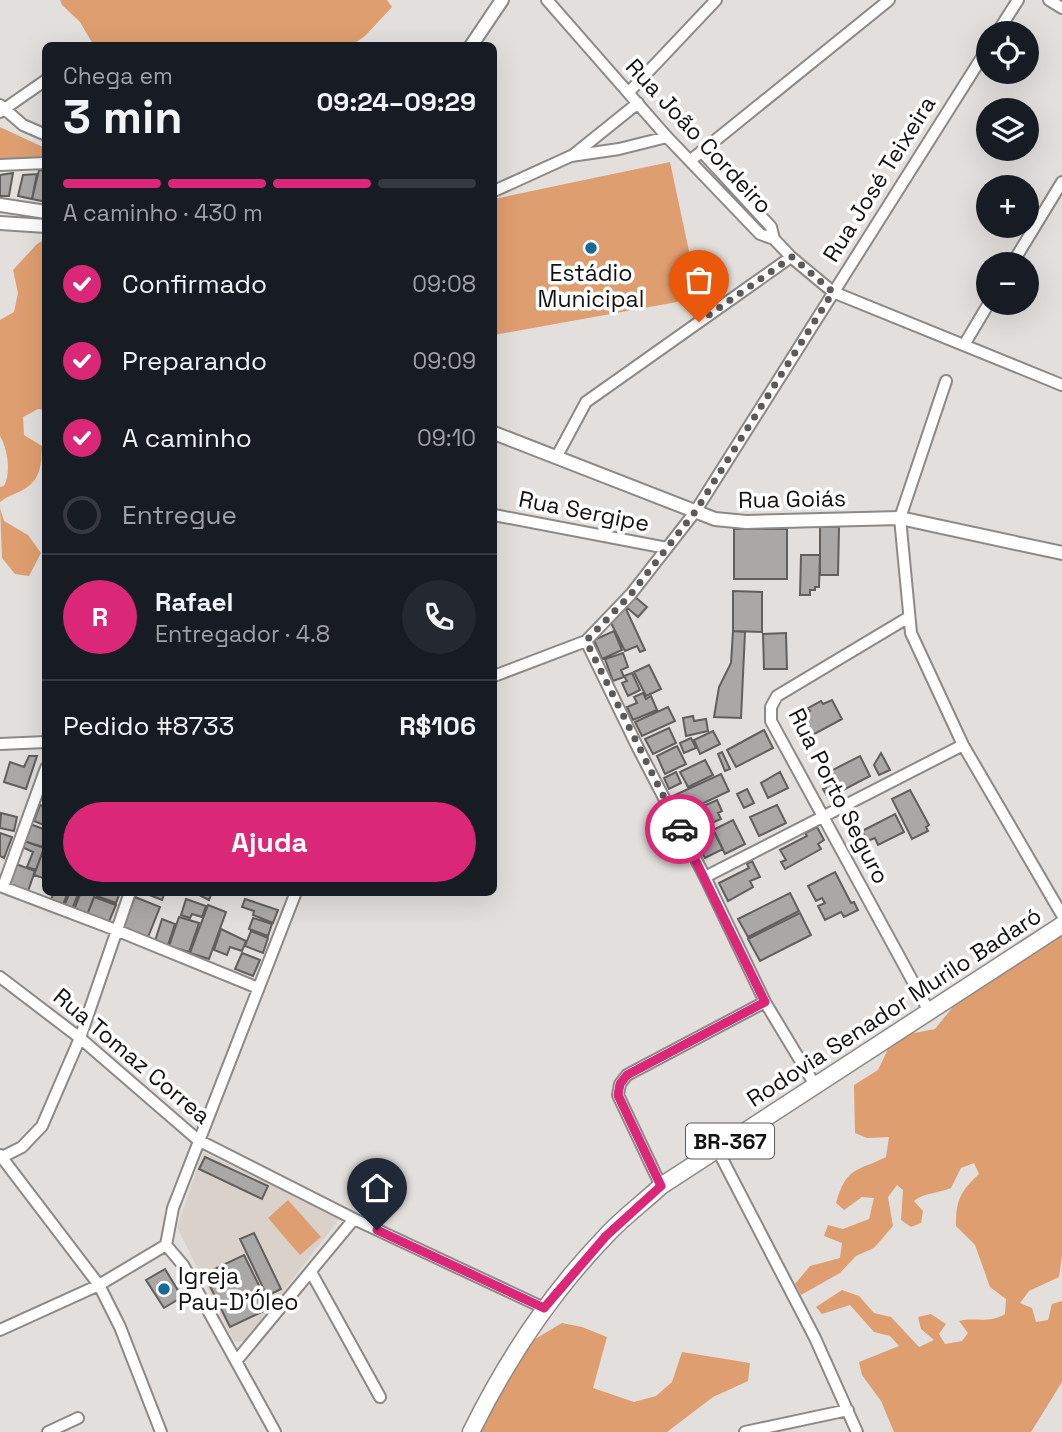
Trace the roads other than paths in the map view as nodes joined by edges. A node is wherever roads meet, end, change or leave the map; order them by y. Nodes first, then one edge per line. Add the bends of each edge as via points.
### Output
1 (502, 0) edge
2 (547, 0) edge
3 (716, 0) edge
4 (889, 0) edge
5 (1018, 0) edge
6 (1049, 0) edge
7 (1062, 8) edge
8 (1005, 21) edge
9 (474, 42) edge
10 (976, 66) edge
11 (42, 82) edge
12 (629, 92) junction
13 (638, 103) junction
14 (1, 108) edge
15 (42, 133) edge
16 (667, 137) junction
17 (702, 152) junction
18 (571, 156) junction
19 (691, 160) junction
20 (42, 163) edge
21 (0, 165) edge
22 (1062, 182) edge
23 (497, 190) edge
24 (0, 205) edge
25 (42, 211) edge
26 (0, 223) edge
27 (42, 226) edge
28 (774, 239) junction
29 (1019, 252) edge
30 (792, 257) junction
31 (833, 292) junction
32 (982, 315) edge
33 (964, 345) junction
34 (946, 381) dead end
35 (1062, 385) edge
36 (497, 434) edge
37 (557, 456) junction
38 (695, 512) junction
39 (497, 516) edge
40 (900, 518) junction
41 (667, 548) junction
42 (1062, 553) edge
43 (909, 617) junction
44 (586, 641) junction
45 (497, 675) edge
46 (42, 742) edge
47 (0, 744) edge
48 (963, 745) junction
49 (42, 779) edge
50 (824, 817) junction
51 (705, 877) junction
52 (1, 887) edge
53 (129, 896) edge
54 (294, 896) edge
55 (1062, 915) edge
56 (1062, 925) edge
57 (116, 930) junction
58 (0, 976) edge
59 (258, 988) junction
60 (765, 1002) junction
61 (930, 1013) junction
62 (80, 1038) junction
63 (815, 1085) junction
64 (198, 1140) junction
65 (717, 1149) junction
66 (1, 1157) edge
67 (661, 1186) junction
68 (354, 1219) junction
69 (166, 1245) junction
70 (312, 1272) junction
71 (99, 1285) junction
72 (544, 1308) junction
73 (0, 1330) edge
74 (237, 1360) junction
75 (380, 1397) dead end
76 (848, 1410) junction
77 (78, 1418) dead end
78 (61, 1429) edge
79 (48, 1432) edge
80 (161, 1432) edge
81 (275, 1432) edge
82 (471, 1432) edge
83 (745, 1432) edge
84 (857, 1432) edge

1 - 9 street
2 - 12 street, Rua João Cordeiro
3 - 12 street
4 - 17 street
5 - 8 street
6 - 7 street
10 - 31 street, Rua José Teixeira
11 - 14 street
12 - 13 street, Rua João Cordeiro
13 - 16 street, Rua João Cordeiro
13 - 18 street
14 - 15 street
16 - 18 street
16 - 19 street, Rua João Cordeiro
17 - 19 street
17 - 28 street via 771,227
18 - 23 street
19 - 28 street, Rua João Cordeiro via 760,234
20 - 21 street
22 - 29 street
24 - 25 street
26 - 27 street
28 - 30 street, Rua João Cordeiro
30 - 31 street, Rua João Cordeiro
30 - 37 street via 586,402
31 - 33 street, Rua João Cordeiro
31 - 38 street, Rua José Teixeira
32 - 33 street
33 - 35 street, Rua João Cordeiro
34 - 40 street
36 - 37 street, Rua Goiás
37 - 38 street, Rua Goiás
38 - 40 street, Rua Goiás via 746,522
38 - 41 street, Rua José Teixeira
39 - 41 street, Rua Sergipe
40 - 42 street, Rua Goiás
40 - 43 street
41 - 44 street, Rua José Teixeira
43 - 48 street via 911,633
43 - 50 street, Rua Porto Seguro via 776,696 771,707 772,721
44 - 45 street
44 - 51 street
46 - 47 street
48 - 50 street
48 - 55 street
49 - 52 street
50 - 51 street
50 - 61 street, Rua Porto Seguro
51 - 60 street
52 - 57 street
53 - 57 street
54 - 59 street
56 - 61 main road, Rodovia Senador Murilo Badaró / BR-367
57 - 59 street
57 - 62 street
58 - 62 street, Rua Tomaz Correa
59 - 64 street
60 - 63 street
60 - 67 street via 627,1075 620,1084 618,1095
61 - 63 main road, Rodovia Senador Murilo Badaró / BR-367
62 - 64 street, Rua Tomaz Correa
62 - 66 street via 42,1126 22,1147
63 - 65 main road, Rodovia Senador Murilo Badaró / BR-367
64 - 68 street, Rua Tomaz Correa
64 - 69 street via 173,1208
65 - 67 main road, Rodovia Senador Murilo Badaró / BR-367
65 - 76 street
66 - 71 street
67 - 72 main road, Rodovia Senador Murilo Badaró / BR-367 via 606,1236
68 - 70 street
68 - 72 street, Rua Tomaz Correa
69 - 71 street
69 - 74 street via 183,1265
70 - 74 street
70 - 75 street
71 - 73 street
71 - 80 street
72 - 82 main road, Rodovia Senador Murilo Badaró / BR-367 via 492,1389
74 - 81 street
76 - 83 street
76 - 84 street
77 - 78 street
78 - 79 street

